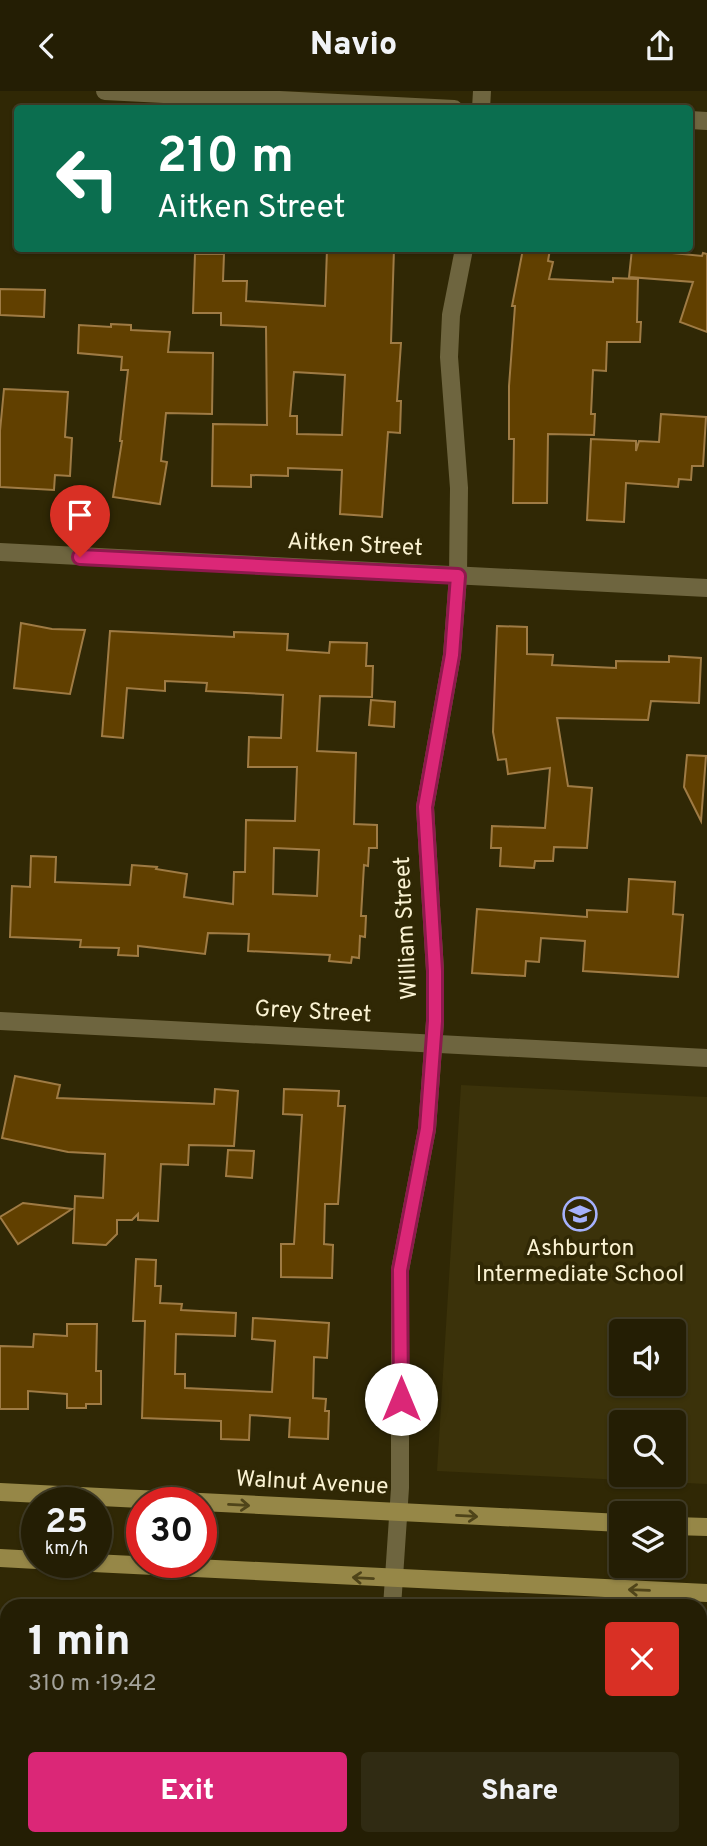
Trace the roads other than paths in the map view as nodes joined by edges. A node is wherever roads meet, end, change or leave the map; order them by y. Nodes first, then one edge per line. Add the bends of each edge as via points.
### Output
1 (104, 91) edge
2 (376, 105) edge
3 (463, 252) edge
4 (0, 552) edge
5 (458, 576) junction
6 (707, 588) edge
7 (0, 1021) edge
8 (433, 1044) junction
9 (707, 1058) edge
10 (0, 1492) edge
11 (398, 1513) junction
12 (609, 1522) edge
13 (686, 1526) edge
14 (707, 1527) edge
15 (0, 1557) edge
16 (21, 1559) edge
17 (112, 1564) edge
18 (395, 1580) junction
19 (707, 1593) edge
20 (393, 1599) edge

1 - 2 street
3 - 5 street, William Street via 451,315 449,357 459,488
4 - 5 street, Aitken Street
5 - 6 street, Aitken Street
5 - 8 street, William Street via 452,655 425,807 435,971
7 - 8 street, Grey Street
8 - 9 street, Grey Street
8 - 11 street, William Street via 427,1129 400,1270
10 -> 11 street, Walnut Avenue
11 -> 12 street, Walnut Avenue
11 - 18 street, William Street
13 - 14 street
15 - 16 street
18 -> 17 street
19 -> 18 street
18 - 20 street, William Street

